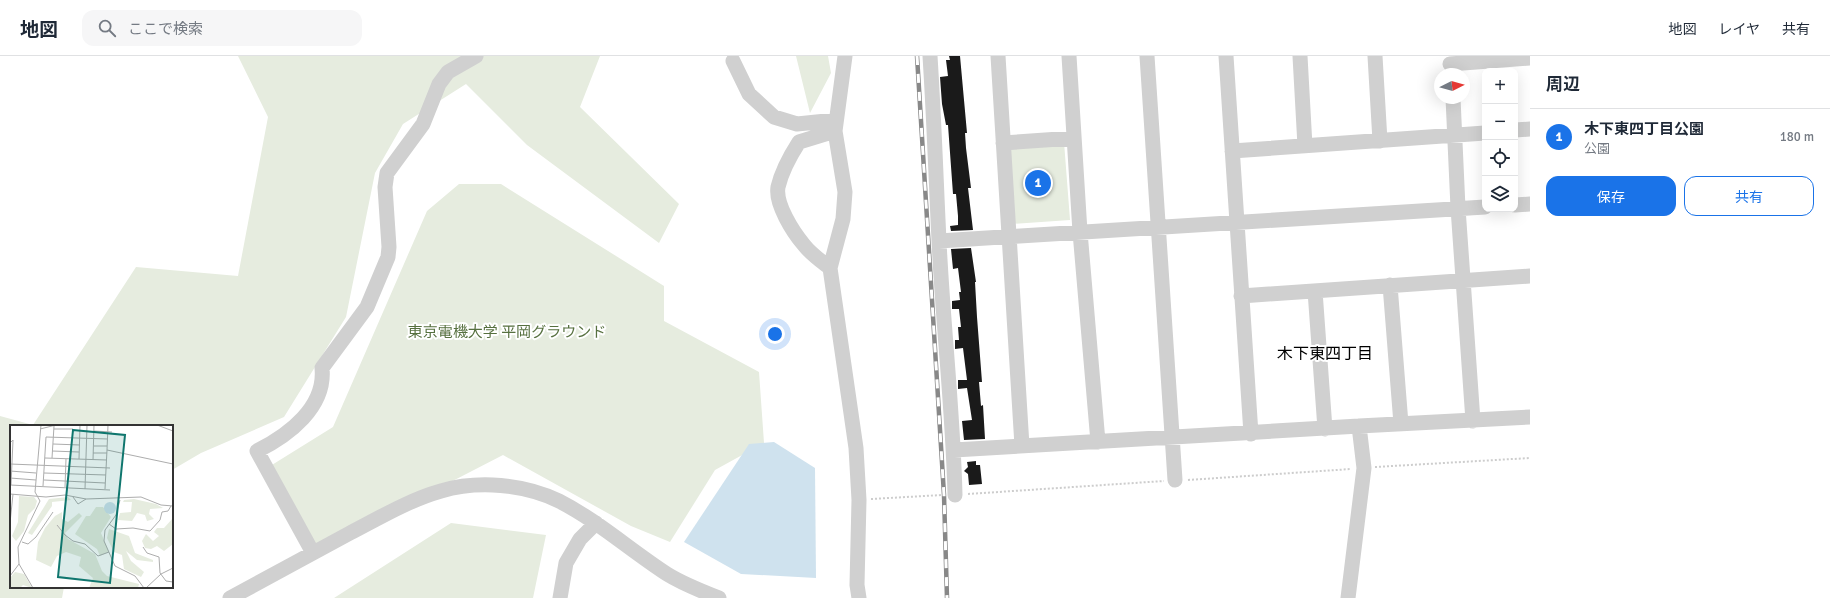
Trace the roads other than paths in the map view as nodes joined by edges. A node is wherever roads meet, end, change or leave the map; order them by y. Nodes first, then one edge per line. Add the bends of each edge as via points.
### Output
1 (476, 56) edge
2 (845, 56) edge
3 (930, 56) edge
4 (998, 56) edge
5 (1069, 56) edge
6 (1147, 56) edge
7 (1226, 56) edge
8 (1300, 56) edge
9 (1374, 56) edge
10 (1530, 58) edge
11 (734, 61) dead end
12 (1450, 65) edge
13 (1453, 104) edge
14 (835, 125) junction
15 (1530, 129) edge
16 (1518, 130) edge
17 (1482, 133) edge
18 (1455, 135) junction
19 (1074, 138) junction
20 (1380, 141) junction
21 (1003, 143) junction
22 (1305, 146) junction
23 (1232, 151) junction
24 (1530, 204) edge
25 (1518, 205) edge
26 (1482, 207) edge
27 (1458, 208) junction
28 (1238, 222) junction
29 (1157, 228) junction
30 (1080, 232) junction
31 (1009, 237) junction
32 (939, 242) junction
33 (830, 268) junction
34 (1530, 276) edge
35 (1464, 280) junction
36 (1390, 286) junction
37 (1315, 291) junction
38 (1241, 296) junction
39 (1530, 417) edge
40 (1473, 421) junction
41 (1401, 424) junction
42 (1359, 426) junction
43 (1325, 429) junction
44 (1251, 434) junction
45 (1172, 438) junction
46 (1098, 442) junction
47 (1022, 446) junction
48 (954, 450) junction
49 (1175, 480) road end
50 (956, 495) road end
51 (596, 523) junction
52 (313, 553) junction
53 (230, 598) edge
54 (560, 598) edge
55 (719, 598) edge
56 (860, 598) edge
57 (1348, 598) edge

1 - 52 street via 448,72 439,84 423,124 387,173 385,187 388,257 367,307 322,368 324,380 320,394 308,413 292,428 274,443 257,451
2 - 14 street via 842,91
3 - 32 street
4 - 21 street
5 - 19 street
6 - 29 street
7 - 23 street
8 - 22 street
9 - 20 street
10 - 12 street
11 - 14 street via 749,94 774,117 797,124
13 - 18 street
14 - 33 street via 845,192 843,219
14 - 33 street via 799,142 786,162 778,188 780,207 791,226 804,246
15 - 16 street
17 - 18 street
18 - 20 street
18 - 27 street
19 - 21 street
19 - 30 street
20 - 22 street
21 - 31 street
22 - 23 street
23 - 28 street
24 - 25 street
26 - 27 street
27 - 28 street
27 - 35 street
28 - 29 street
28 - 38 street
29 - 30 street
29 - 45 street
30 - 31 street
30 - 46 street
31 - 32 street
31 - 47 street
32 - 48 street
33 - 56 street via 856,448 859,500 857,585
34 - 35 street
35 - 36 street
35 - 40 street
36 - 37 street
36 - 41 street
37 - 38 street
37 - 43 street
38 - 44 street
39 - 40 street
40 - 41 street
41 - 42 street
42 - 43 street
42 - 57 street via 1364,468
43 - 44 street
44 - 45 street
45 - 46 street
45 - 49 street
46 - 47 street
47 - 48 street
48 - 50 street
51 - 52 street via 560,502 530,490 501,486 464,486 420,499
51 - 54 street via 580,539 566,564
51 - 55 street via 668,574
52 - 53 street

